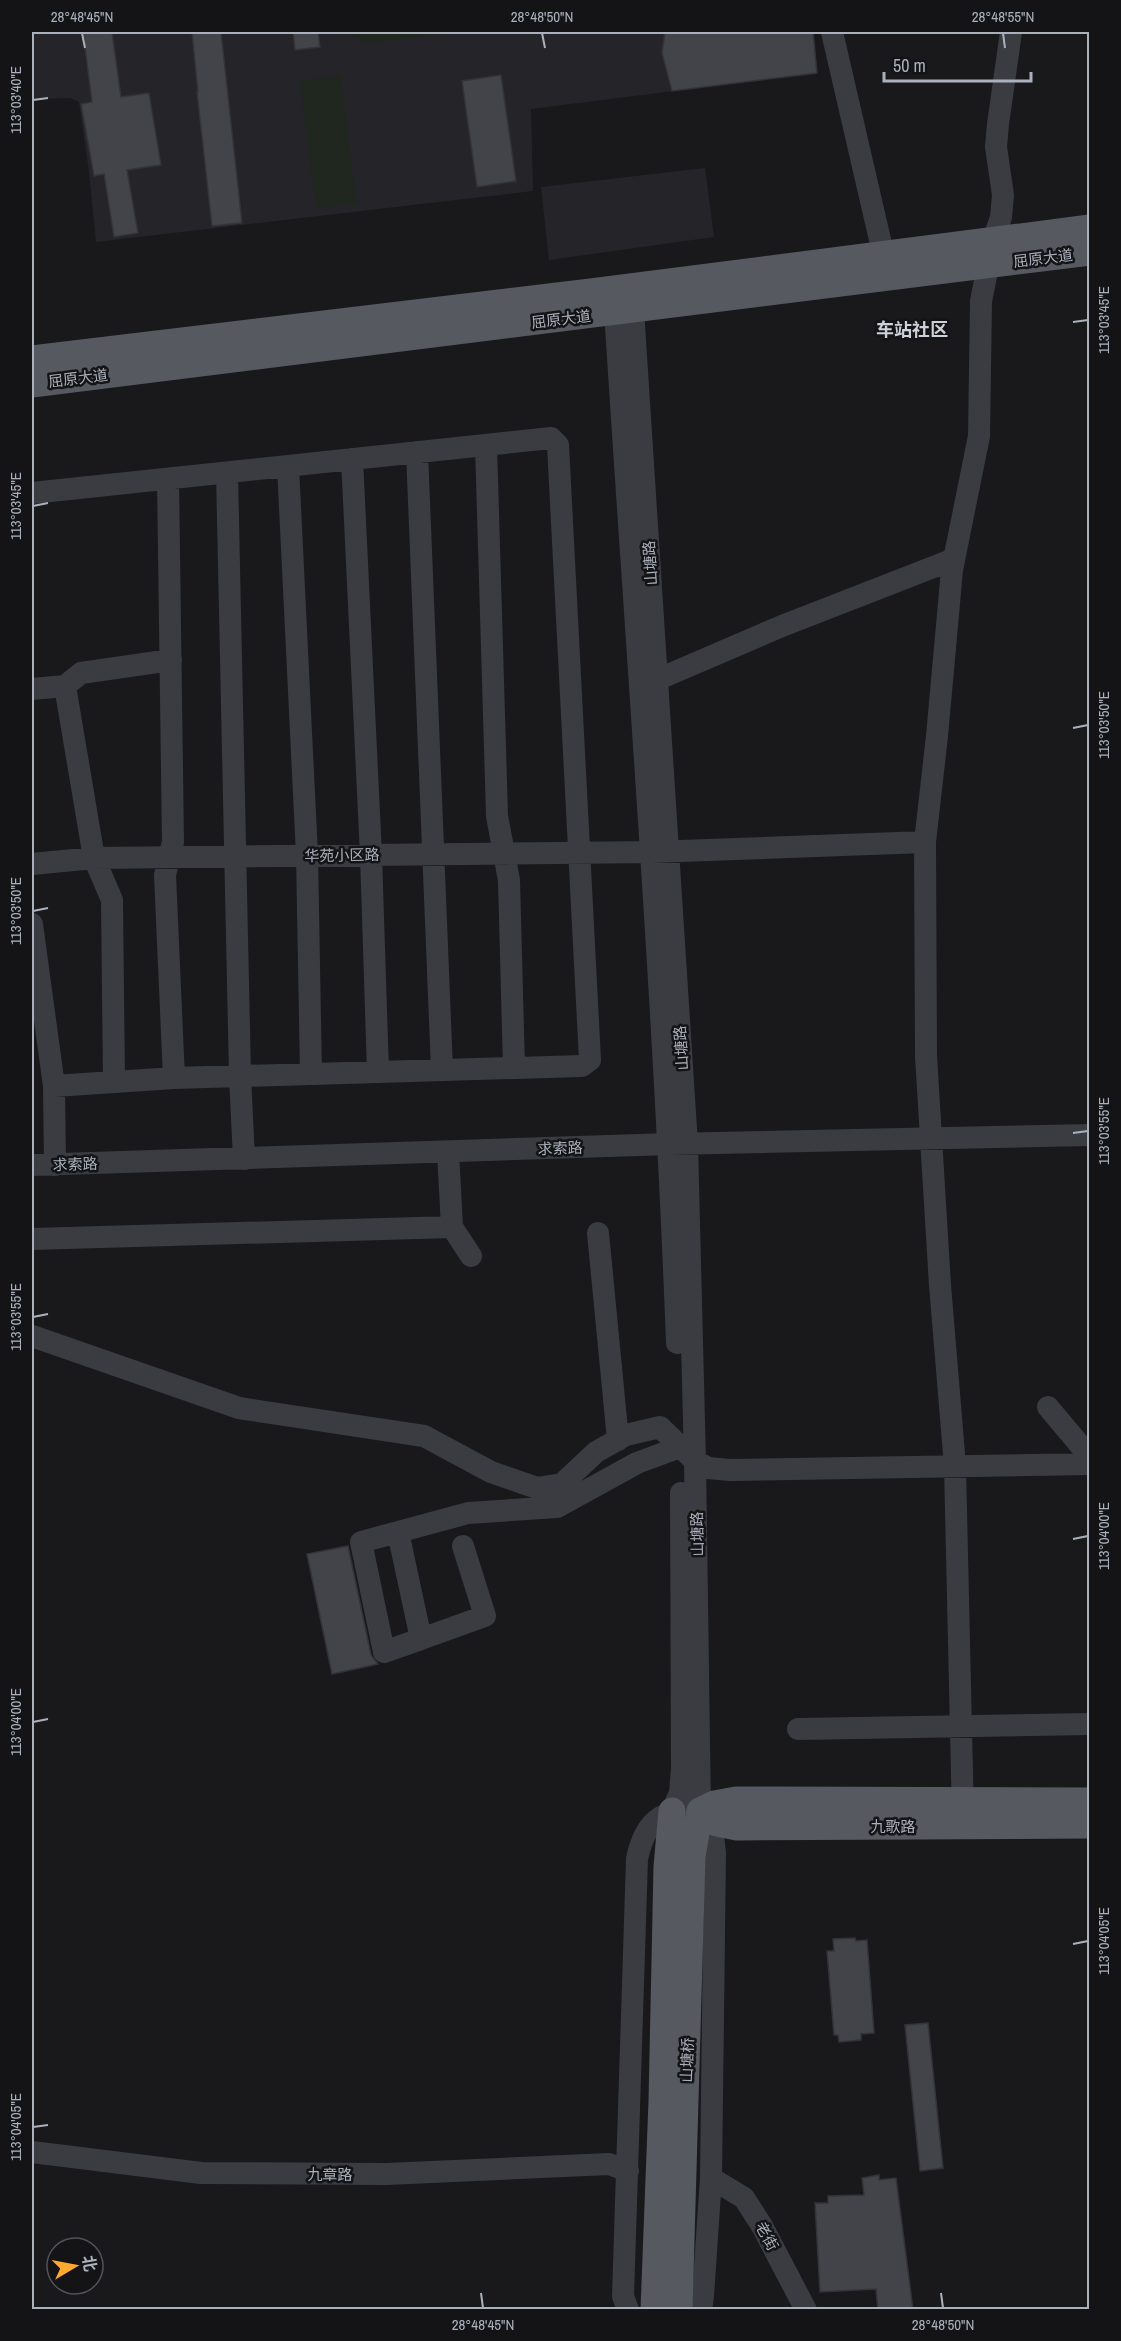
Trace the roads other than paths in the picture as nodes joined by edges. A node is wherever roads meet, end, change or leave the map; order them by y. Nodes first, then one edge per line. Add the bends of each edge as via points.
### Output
1 (832, 32) edge
2 (1011, 32) edge
3 (1089, 228) edge
4 (1089, 252) edge
5 (991, 253) junction
6 (886, 266) junction
7 (623, 299) junction
8 (32, 359) edge
9 (32, 384) edge
10 (486, 445) junction
11 (417, 452) junction
12 (352, 459) junction
13 (288, 466) junction
14 (227, 472) junction
15 (168, 479) junction
16 (32, 493) edge
17 (954, 559) junction
18 (171, 660) junction
19 (649, 683) junction
20 (64, 686) junction
21 (32, 689) edge
22 (925, 842) junction
23 (660, 852) junction
24 (502, 853) junction
25 (580, 853) junction
26 (434, 854) junction
27 (307, 855) junction
28 (371, 855) junction
29 (236, 856) junction
30 (169, 857) junction
31 (94, 858) junction
32 (32, 864) edge
33 (32, 924) edge
34 (514, 1068) junction
35 (441, 1070) junction
36 (378, 1072) junction
37 (311, 1074) junction
38 (240, 1076) junction
39 (174, 1078) junction
40 (114, 1082) junction
41 (54, 1086) junction
42 (1089, 1135) edge
43 (931, 1138) junction
44 (678, 1144) junction
45 (448, 1152) junction
46 (244, 1159) junction
47 (32, 1165) edge
48 (55, 1165) junction
49 (452, 1227) junction
50 (598, 1233) dead end
51 (32, 1239) edge
52 (471, 1256) dead end
53 (32, 1336) edge
54 (1048, 1407) dead end
55 (618, 1440) junction
56 (688, 1454) junction
57 (1089, 1457) edge
58 (1089, 1464) edge
59 (955, 1466) junction
60 (398, 1532) junction
61 (463, 1546) dead end
62 (422, 1639) junction
63 (1089, 1724) edge
64 (961, 1726) junction
65 (798, 1729) dead end
66 (1089, 1801) edge
67 (672, 1811) junction
68 (700, 1811) junction
69 (963, 1813) junction
70 (1089, 1825) edge
71 (32, 2152) edge
72 (32, 2163) edge
73 (628, 2171) junction
74 (711, 2178) junction
75 (628, 2310) edge
76 (654, 2310) edge
77 (679, 2310) edge
78 (697, 2310) edge
79 (806, 2310) edge

1 - 6 street
2 - 5 street via 996,147 1001,217
3 - 5 main road, 屈原大道
4 - 5 main road, 屈原大道
5 - 6 main road, 屈原大道
5 - 17 street via 981,301 979,436
6 - 7 main road, 屈原大道
7 - 8 main road, 屈原大道
7 - 9 main road, 屈原大道
7 - 19 street, 山塘路
10 - 11 street
10 - 24 street via 497,816
10 - 25 street via 551,438 558,445
11 - 12 street
11 - 26 street
12 - 13 street
12 - 28 street
13 - 14 street
13 - 27 street
14 - 15 street
14 - 29 street
15 - 16 street
15 - 18 street
17 - 19 street
17 - 22 street
18 - 20 street via 81,673
18 - 30 street via 173,842
19 - 23 street, 山塘路
20 - 21 street
20 - 31 street
22 - 23 street, 华苑小区路
22 - 43 street via 926,1056
23 - 25 street, 华苑小区路
23 - 44 street, 山塘路
24 - 25 street, 华苑小区路
24 - 26 street, 华苑小区路
24 - 34 street via 509,880
25 - 34 street via 590,1060 582,1066
26 - 28 street, 华苑小区路
26 - 35 street
27 - 28 street, 华苑小区路
27 - 29 street, 华苑小区路
27 - 37 street
28 - 36 street
29 - 30 street, 华苑小区路
29 - 38 street
30 - 31 street, 华苑小区路
30 - 39 street via 165,875
31 - 32 street, 华苑小区路
31 - 40 street via 112,900
33 - 41 street
34 - 35 street
35 - 36 street
36 - 37 street
37 - 38 street
38 - 39 street
38 - 46 street
39 - 40 street
40 - 41 street
41 - 48 street
42 - 43 street, 求索路
43 - 44 street, 求索路
43 - 59 street
44 - 45 street, 求索路
44 - 56 street, 山塘路
45 - 46 street, 求索路
45 - 49 street
46 - 48 street, 求索路
47 - 48 street, 求索路
49 - 51 street
49 - 52 street
50 - 55 street
53 - 55 street via 239,1408 424,1436 490,1472 537,1488 562,1484 596,1452
54 - 57 street
55 - 56 street via 660,1427
56 - 59 street via 708,1468 730,1470
56 - 60 street via 637,1463 557,1507 468,1513
56 - 67 street, 山塘路 via 682,1769 680,1792
56 - 68 street, 山塘路
58 - 59 street
59 - 64 street
60 - 62 street
60 - 62 street via 361,1542 384,1652
61 - 62 street via 485,1616
63 - 64 street
64 - 65 street
64 - 69 street
66 - 69 main road, 九歌路
67 - 68 street, 九歌路
67 - 73 street via 659,1816 649,1829 640,1843 637,1859
67 - 76 main road, 山塘桥
68 - 69 main road, 九歌路 via 717,1823 737,1827
68 - 74 street via 713,1835 715,1853
68 - 77 main road, 山塘桥 via 692,1856
69 - 70 main road, 九歌路
71 - 73 street, 九章路 via 201,2173 387,2174 609,2164
72 - 73 street, 九章路 via 205,2183 608,2178
73 - 75 street via 623,2296
74 - 78 street via 703,2296
74 - 79 street, 老街 via 744,2198

